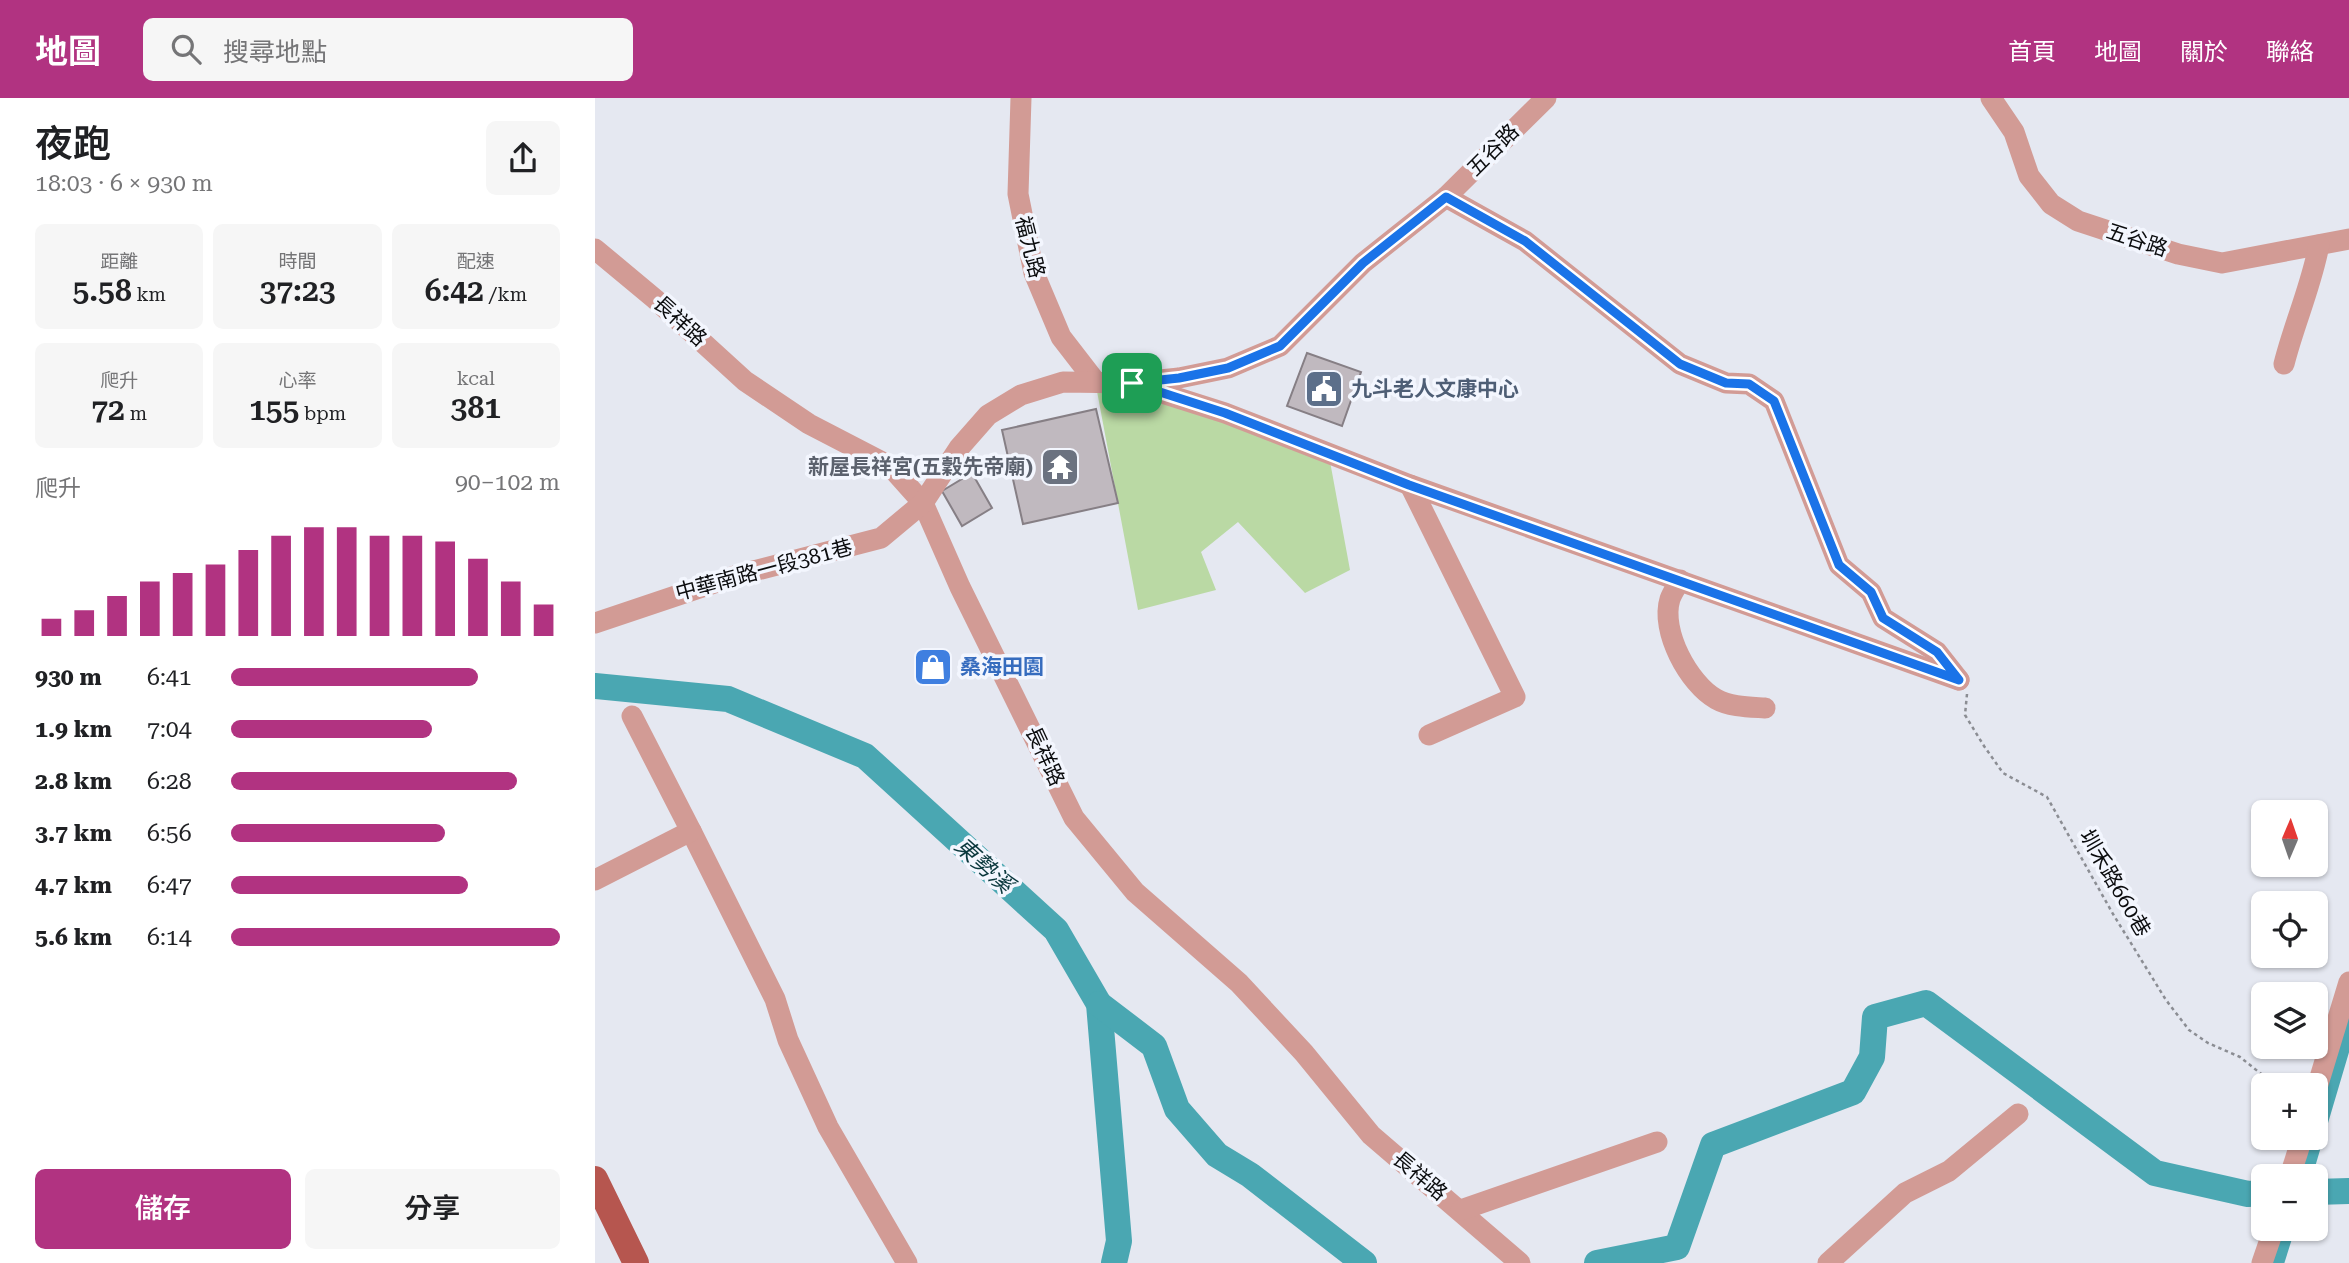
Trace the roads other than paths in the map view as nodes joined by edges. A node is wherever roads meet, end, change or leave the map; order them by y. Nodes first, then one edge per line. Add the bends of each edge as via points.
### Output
1 (1021, 98) edge
2 (1546, 98) edge
3 (1991, 98) edge
4 (1446, 197) junction
5 (2349, 239) edge
6 (2319, 245) junction
7 (595, 249) edge
8 (2284, 365) dead end
9 (1095, 381) junction
10 (1132, 383) junction
11 (1409, 485) junction
12 (923, 503) junction
13 (1680, 580) junction
14 (597, 620) edge
15 (1765, 708) dead end
16 (632, 716) dead end
17 (1429, 735) dead end
18 (691, 831) junction
19 (595, 880) edge
20 (2349, 982) edge
21 (2321, 1073) edge
22 (2018, 1114) dead end
23 (1657, 1142) dead end
24 (595, 1179) edge
25 (1461, 1210) junction
26 (2270, 1241) edge
27 (1519, 1262) edge
28 (636, 1263) edge
29 (907, 1263) edge
30 (1828, 1263) edge
31 (2262, 1263) edge

1 - 9 street, 福九路 via 1018,194 1034,273 1061,337
2 - 4 street, 五谷路
3 - 6 street, 五谷路 via 2014,132 2029,176 2051,204 2078,221 2178,254 2222,263
4 - 10 street, 五谷路 via 1363,263 1280,346 1228,368
4 - 13 street via 1525,241 1680,364 1726,383 1749,384 1774,401 1839,565 1871,592 1883,618 1937,652 1959,680
5 - 6 street, 五谷路
6 - 8 street via 2311,286 2293,327
7 - 12 street, 長祥路 via 745,382 809,424 890,466
9 - 10 street, 五谷路
9 - 12 street, 五谷路 via 1053,385 1021,395 988,415 959,448
10 - 11 street via 1225,413
11 - 13 street
11 - 17 street via 1515,697
12 - 14 street, 中華南路一段381巷 via 881,538 738,575
12 - 25 street, 長祥路 via 1074,818 1135,892 1257,1003 1304,1053 1371,1135
13 - 15 street via 1669,601 1670,627 1675,648 1694,680 1717,700
16 - 18 street
18 - 19 street
18 - 29 street via 775,999 788,1040 828,1127
20 - 21 street
22 - 30 street via 1949,1171 1905,1193
23 - 25 street
24 - 28 main road
25 - 27 street, 長祥路
26 - 31 street

